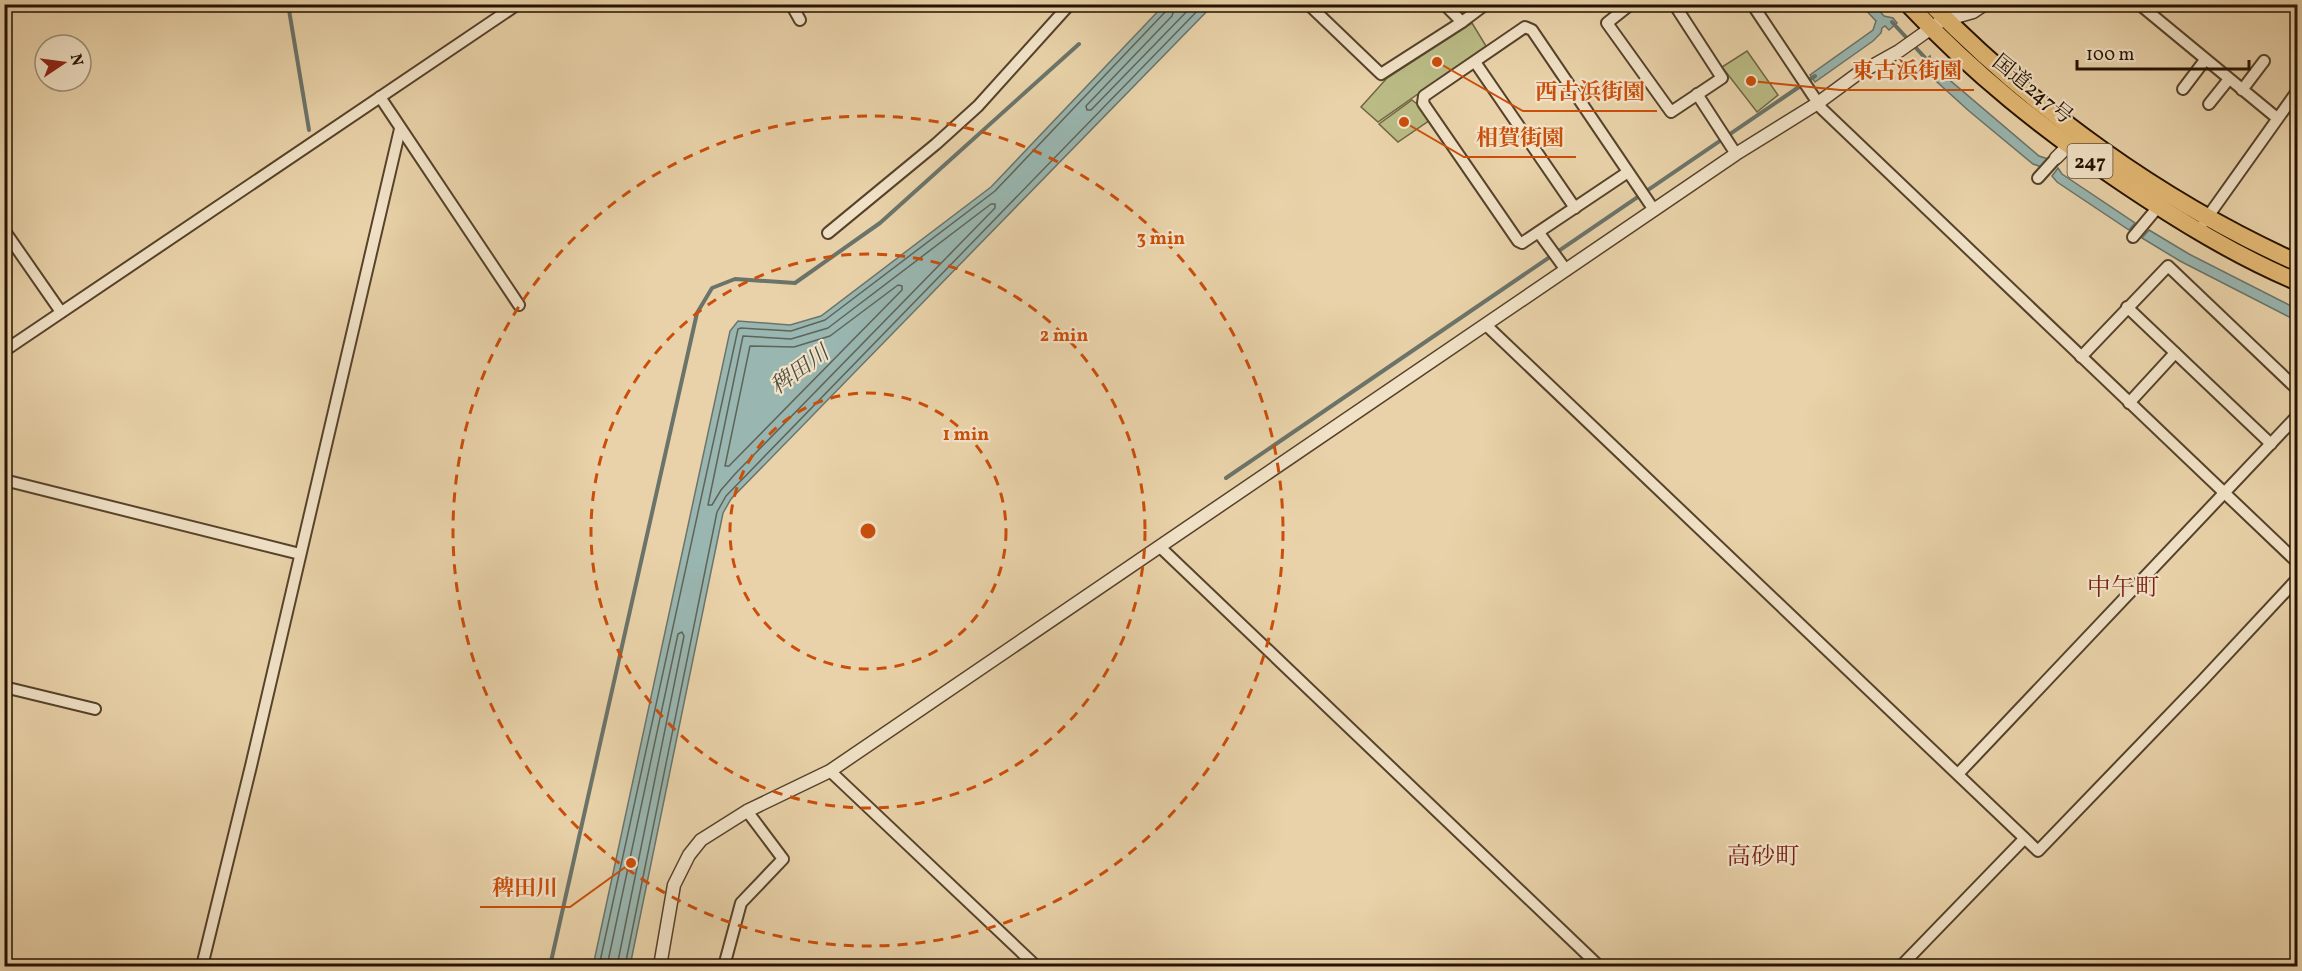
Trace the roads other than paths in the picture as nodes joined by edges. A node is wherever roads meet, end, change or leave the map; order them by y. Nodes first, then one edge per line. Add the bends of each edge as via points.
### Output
1 (518, 4) edge
2 (791, 4) edge
3 (1071, 4) edge
4 (1308, 4) edge
5 (1444, 4) edge
6 (1486, 4) edge
7 (1631, 4) edge
8 (1674, 4) edge
9 (1752, 4) edge
10 (1908, 4) edge
11 (1931, 4) edge
12 (1965, 4) edge
13 (1985, 4) edge
14 (2139, 4) edge
15 (801, 20) dead end
16 (1462, 22) junction
17 (1931, 28) junction
18 (2205, 60) junction
19 (2264, 61) dead end
20 (1474, 62) junction
21 (2229, 79) junction
22 (2183, 88) dead end
23 (2242, 90) junction
24 (2298, 90) edge
25 (1697, 94) junction
26 (380, 97) junction
27 (1818, 103) junction
28 (2209, 104) dead end
29 (2277, 118) junction
30 (400, 129) junction
31 (1733, 149) junction
32 (2062, 152) junction
33 (1628, 172) junction
34 (2038, 178) dead end
35 (1650, 205) junction
36 (2158, 207) junction
37 (1575, 208) junction
38 (2207, 216) junction
39 (4, 230) edge
40 (2198, 231) junction
41 (828, 233) dead end
42 (1539, 233) junction
43 (2133, 237) dead end
44 (2298, 263) edge
45 (1563, 265) junction
46 (2298, 282) edge
47 (519, 305) dead end
48 (2127, 307) junction
49 (61, 312) junction
50 (1486, 325) junction
51 (4, 351) edge
52 (2175, 352) junction
53 (2081, 357) junction
54 (2298, 390) edge
55 (2129, 403) junction
56 (2298, 415) edge
57 (2271, 444) junction
58 (4, 480) edge
59 (2224, 494) junction
60 (1160, 547) junction
61 (300, 554) junction
62 (2298, 563) edge
63 (2298, 578) edge
64 (4, 687) edge
65 (95, 709) dead end
66 (830, 771) junction
67 (1958, 774) junction
68 (747, 812) junction
69 (2024, 839) junction
70 (666, 882) dead end
71 (671, 899) junction
72 (202, 966) edge
73 (660, 966) edge
74 (724, 966) edge
75 (1036, 966) edge
76 (1599, 966) edge
77 (1901, 966) edge

1 - 26 street
2 - 15 street
3 - 41 street via 978,106
4 - 16 street via 1381,74
5 - 16 street
6 - 16 street
7 - 25 street via 1607,23 1671,112
8 - 25 street via 1722,78
9 - 27 street
10 - 17 highway, 国道247号 / 247
11 - 17 highway, 国道247号 / 247
12 - 17 street
13 - 17 street
14 - 18 street
17 - 27 street
17 - 32 highway, 国道247号 / 247
17 - 38 highway, 国道247号 / 247 via 2019,86 2079,133
18 - 21 street
18 - 22 street
19 - 23 street
20 - 33 street via 1525,27 1532,30
20 - 37 street
20 - 42 street via 1424,96 1423,103 1518,241 1522,243
21 - 23 street
21 - 28 street
23 - 29 street
24 - 29 street
25 - 31 street
26 - 30 street
26 - 49 street
27 - 31 street
27 - 53 street
29 - 38 street
30 - 47 street
30 - 61 street
31 - 35 street
32 - 34 street
32 - 36 highway, 国道247号 / 247
33 - 35 street
33 - 37 street
35 - 45 street
36 - 40 highway, 国道247号 / 247
36 - 43 street
37 - 42 street
38 - 40 street
38 - 44 highway, 国道247号 / 247
39 - 49 street
40 - 46 highway, 国道247号 / 247
42 - 45 street
45 - 50 street
48 - 52 street
48 - 53 street
48 - 54 street via 2168,266
49 - 51 street
50 - 60 street
50 - 67 street
52 - 55 street
52 - 57 street
53 - 55 street
55 - 59 street
56 - 57 street
57 - 59 street
58 - 61 street
59 - 62 street
59 - 67 street
60 - 66 street
60 - 76 street
61 - 72 street
63 - 69 street via 2038,851
64 - 65 street
66 - 68 street
66 - 75 street
67 - 69 street
68 - 71 street via 701,840 689,855
68 - 74 street via 783,859 741,903
69 - 77 street
70 - 71 street
71 - 73 street

